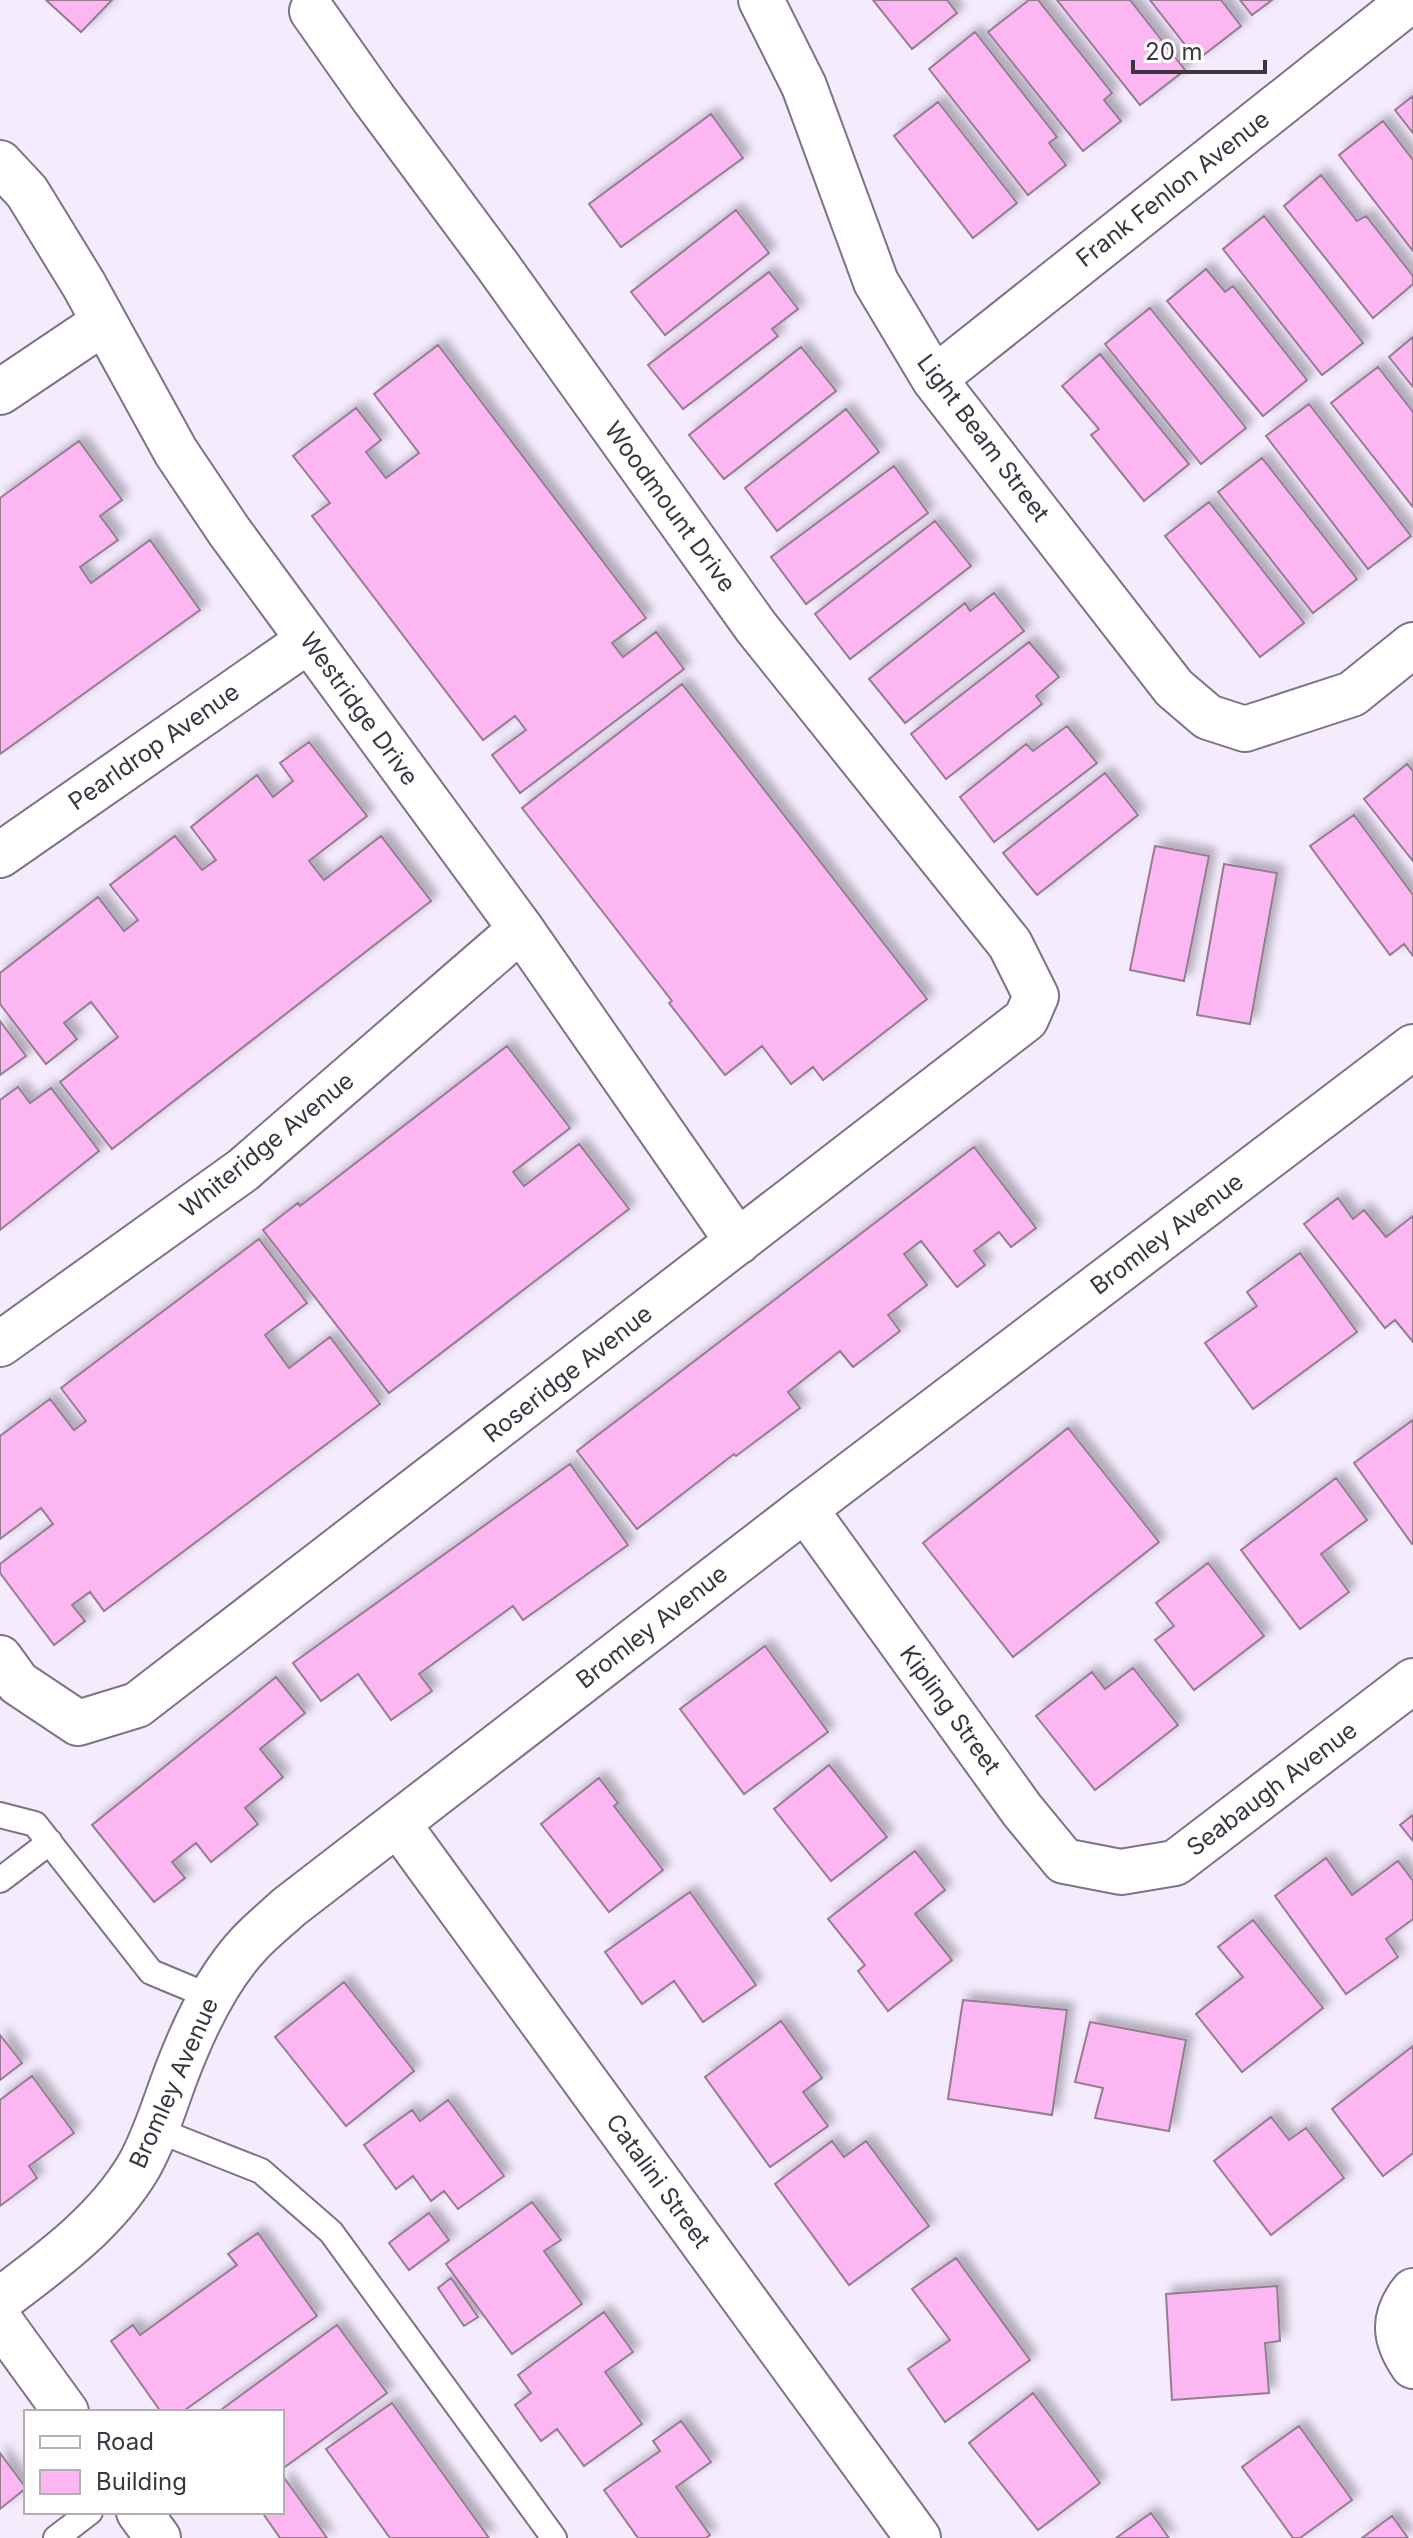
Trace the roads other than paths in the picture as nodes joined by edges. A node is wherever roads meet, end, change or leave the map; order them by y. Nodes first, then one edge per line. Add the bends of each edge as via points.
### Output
1 (761, 0) edge
2 (1411, 0) edge
3 (308, 5) edge
4 (0, 163) edge
5 (104, 322) junction
6 (934, 379) junction
7 (0, 392) edge
8 (309, 640) junction
9 (1413, 645) edge
10 (0, 855) edge
11 (521, 929) junction
12 (1036, 996) joint
13 (1413, 1047) edge
14 (738, 1242) junction
15 (0, 1344) edge
16 (805, 1509) junction
17 (0, 1658) edge
18 (1413, 1681) edge
19 (0, 1815) edge
20 (398, 1824) junction
21 (50, 1842) junction
22 (1121, 1872) joint
23 (0, 1880) edge
24 (211, 1997) junction
25 (157, 2130) junction
26 (1407, 2299) edge
27 (0, 2300) edge
28 (0, 2321) edge
29 (1413, 2366) edge
30 (65, 2410) edge
31 (87, 2514) edge
32 (140, 2514) edge
33 (56, 2538) edge
34 (158, 2538) edge
35 (554, 2538) edge
36 (918, 2538) edge

1 - 6 street, Light Beam Street via 804,86 876,282
2 - 6 street, Frank Fenlon Avenue
3 - 12 street, Woodmount Drive via 756,627 1010,944
4 - 5 street, Westridge Drive via 27,192
5 - 7 street
5 - 8 street, Westridge Drive via 176,452
6 - 9 street, Light Beam Street via 1174,688 1208,717 1245,729 1352,694
8 - 10 street, Pearldrop Avenue
8 - 11 street, Westridge Drive
11 - 14 street, Westridge Drive
11 - 15 street, Whiteridge Avenue via 243,1170
12 - 14 street, Roseridge Avenue via 1026,1019
13 - 16 street, Bromley Avenue
14 - 17 street, Roseridge Avenue via 137,1705 78,1723 18,1683
16 - 20 street, Bromley Avenue
16 - 22 street, Kipling Street via 1064,1861
18 - 22 street, Seabaugh Avenue via 1175,1863
19 - 21 lane via 35,1824
20 - 24 street, Bromley Avenue via 289,1907 247,1946
20 - 36 street, Catalini Street
21 - 23 lane
21 - 24 lane via 151,1972
24 - 25 street, Bromley Avenue
25 - 27 street, Bromley Avenue via 115,2200 55,2258
25 - 35 lane via 261,2171 331,2232
26 - 29 street via 1397,2321 1403,2351
28 - 30 street
31 - 33 lane
32 - 34 street

